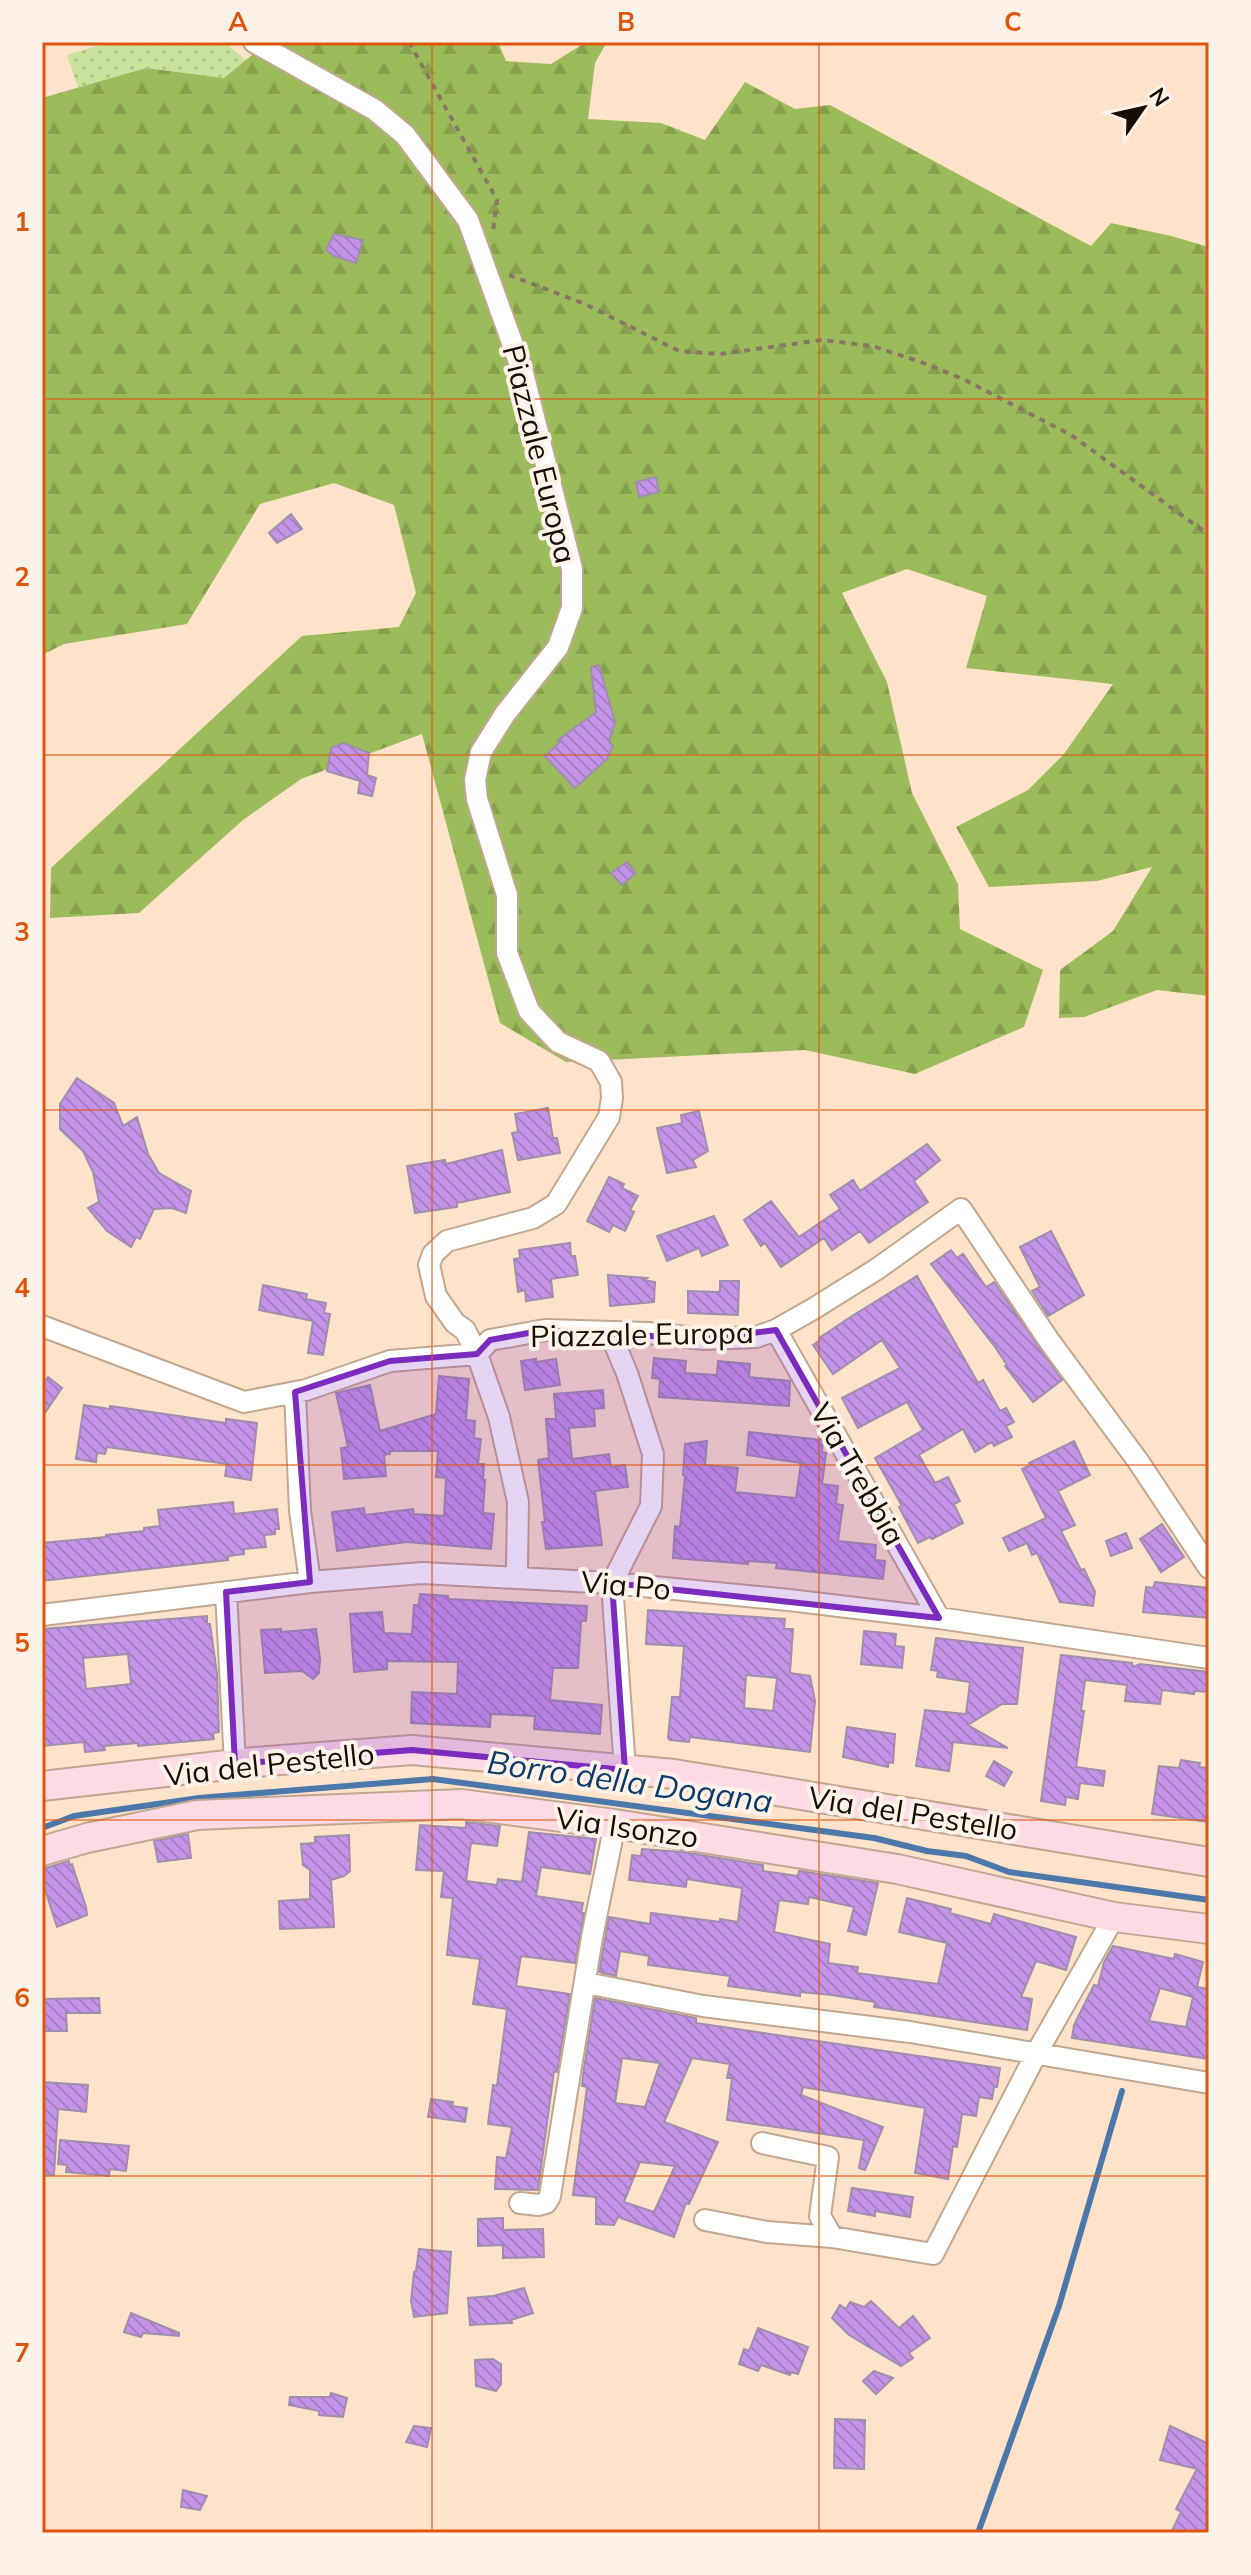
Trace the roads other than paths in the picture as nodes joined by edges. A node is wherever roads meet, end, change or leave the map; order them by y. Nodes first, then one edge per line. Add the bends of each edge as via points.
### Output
1 (254, 42) edge
2 (42, 1326) edge
3 (776, 1330) junction
4 (610, 1333) junction
5 (477, 1354) junction
6 (295, 1392) junction
7 (1209, 1568) edge
8 (513, 1577) junction
9 (310, 1582) junction
10 (612, 1583) junction
11 (226, 1592) junction
12 (42, 1615) edge
13 (939, 1618) junction
14 (1209, 1658) edge
15 (235, 1764) junction
16 (625, 1770) junction
17 (42, 1786) edge
18 (615, 1824) junction
19 (42, 1851) edge
20 (1209, 1862) edge
21 (1114, 1917) junction
22 (1209, 1929) edge
23 (586, 1983) junction
24 (1036, 2054) junction
25 (1209, 2083) edge
26 (762, 2143) dead end
27 (520, 2203) dead end
28 (705, 2220) dead end
29 (832, 2237) junction

1 - 5 street, Piazzale Europa via 375,110 405,135 468,220 523,373 572,569 572,608 558,647 481,752 475,780 507,895 507,953 529,1011 558,1042 599,1061 611,1082 612,1098 609,1117 556,1204 533,1218 447,1241 433,1254 429,1265 436,1296 465,1330
2 - 6 street via 244,1402
3 - 4 street, Piazzale Europa via 756,1337 705,1339
3 - 7 street, Piazzale Europa via 877,1269 961,1209
3 - 13 street, Via Trebbia
4 - 5 street, Piazzale Europa via 545,1330 490,1340
4 - 10 street via 653,1454 651,1506
5 - 6 street via 390,1361
5 - 8 street via 499,1417 518,1502
6 - 9 street via 300,1511
8 - 9 street, Via Po via 422,1573
8 - 10 street, Via Po
9 - 11 street, Via Po
10 - 13 street, Via Po
10 - 16 street
11 - 12 street, Via Po
11 - 15 street
13 - 14 street, Via Po
15 - 16 street, Via del Pestello via 412,1750
15 - 17 street, Via del Pestello
16 - 20 street, Via del Pestello via 721,1781
18 - 19 street, Via Isonzo via 461,1804 197,1815
18 - 21 street, Via Isonzo via 897,1869
18 - 23 street
21 - 22 street, Via Isonzo
21 - 24 street
23 - 24 street via 703,2006
23 - 27 street via 550,2196 539,2205
24 - 25 street
24 - 29 street via 933,2254
26 - 29 street via 828,2157 820,2216
28 - 29 street

